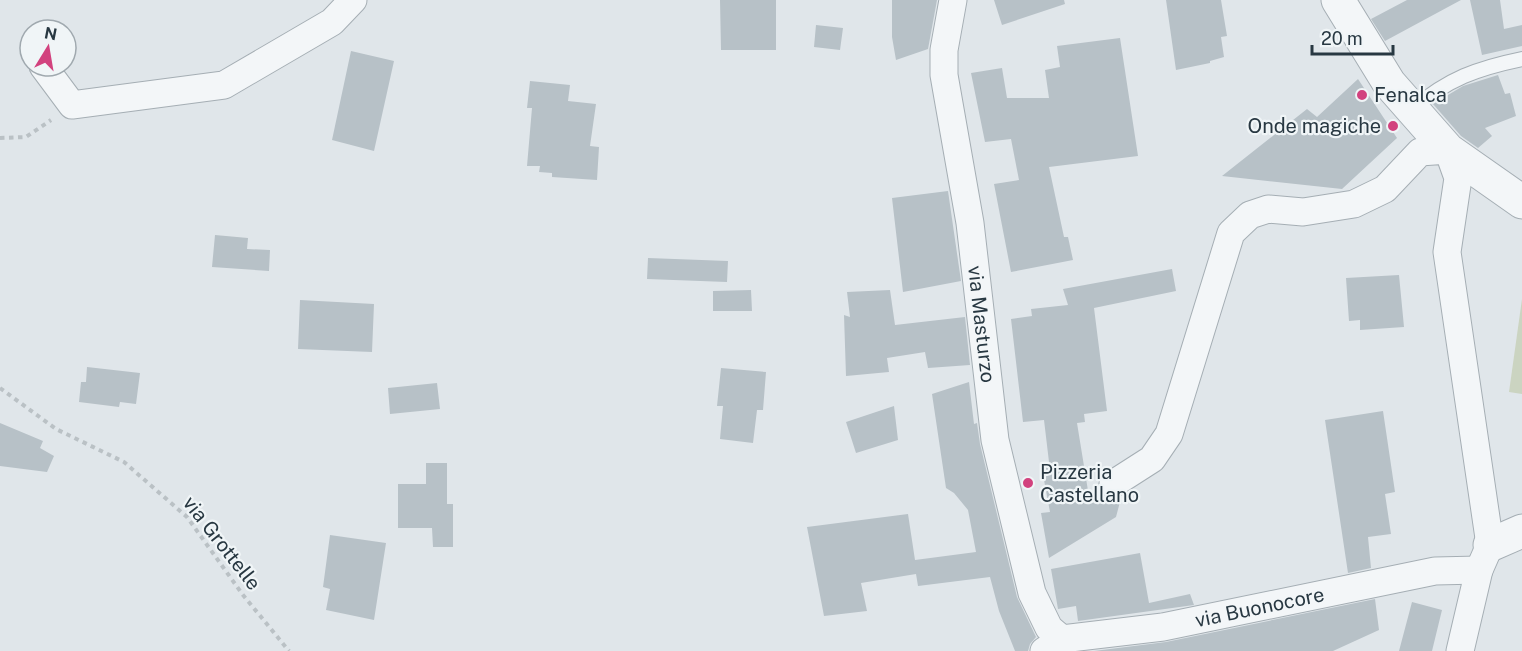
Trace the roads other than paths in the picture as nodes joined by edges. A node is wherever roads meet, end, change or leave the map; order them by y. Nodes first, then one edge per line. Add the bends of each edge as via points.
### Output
1 (352, 0) edge
2 (953, 0) edge
3 (1338, 0) edge
4 (1522, 59) edge
5 (52, 78) edge
6 (1413, 109) junction
7 (1448, 150) junction
8 (1522, 202) edge
9 (1113, 484) dead end
10 (1522, 531) edge
11 (1484, 558) junction
12 (1053, 645) edge
13 (1460, 651) edge

1 - 5 street via 332,22 224,85 72,105
2 - 12 street, via Masturzo via 944,75 970,223 995,440 1032,593
3 - 6 street via 1389,83
4 - 6 lane via 1480,68 1431,93
6 - 7 street
7 - 8 street
7 - 9 street via 1420,152 1384,189 1354,204 1303,212 1268,209 1250,215 1231,234 1169,434 1152,459
7 - 11 street via 1458,178 1447,252
10 - 11 street
11 - 12 street, via Buonocore via 1163,627
11 - 13 street

